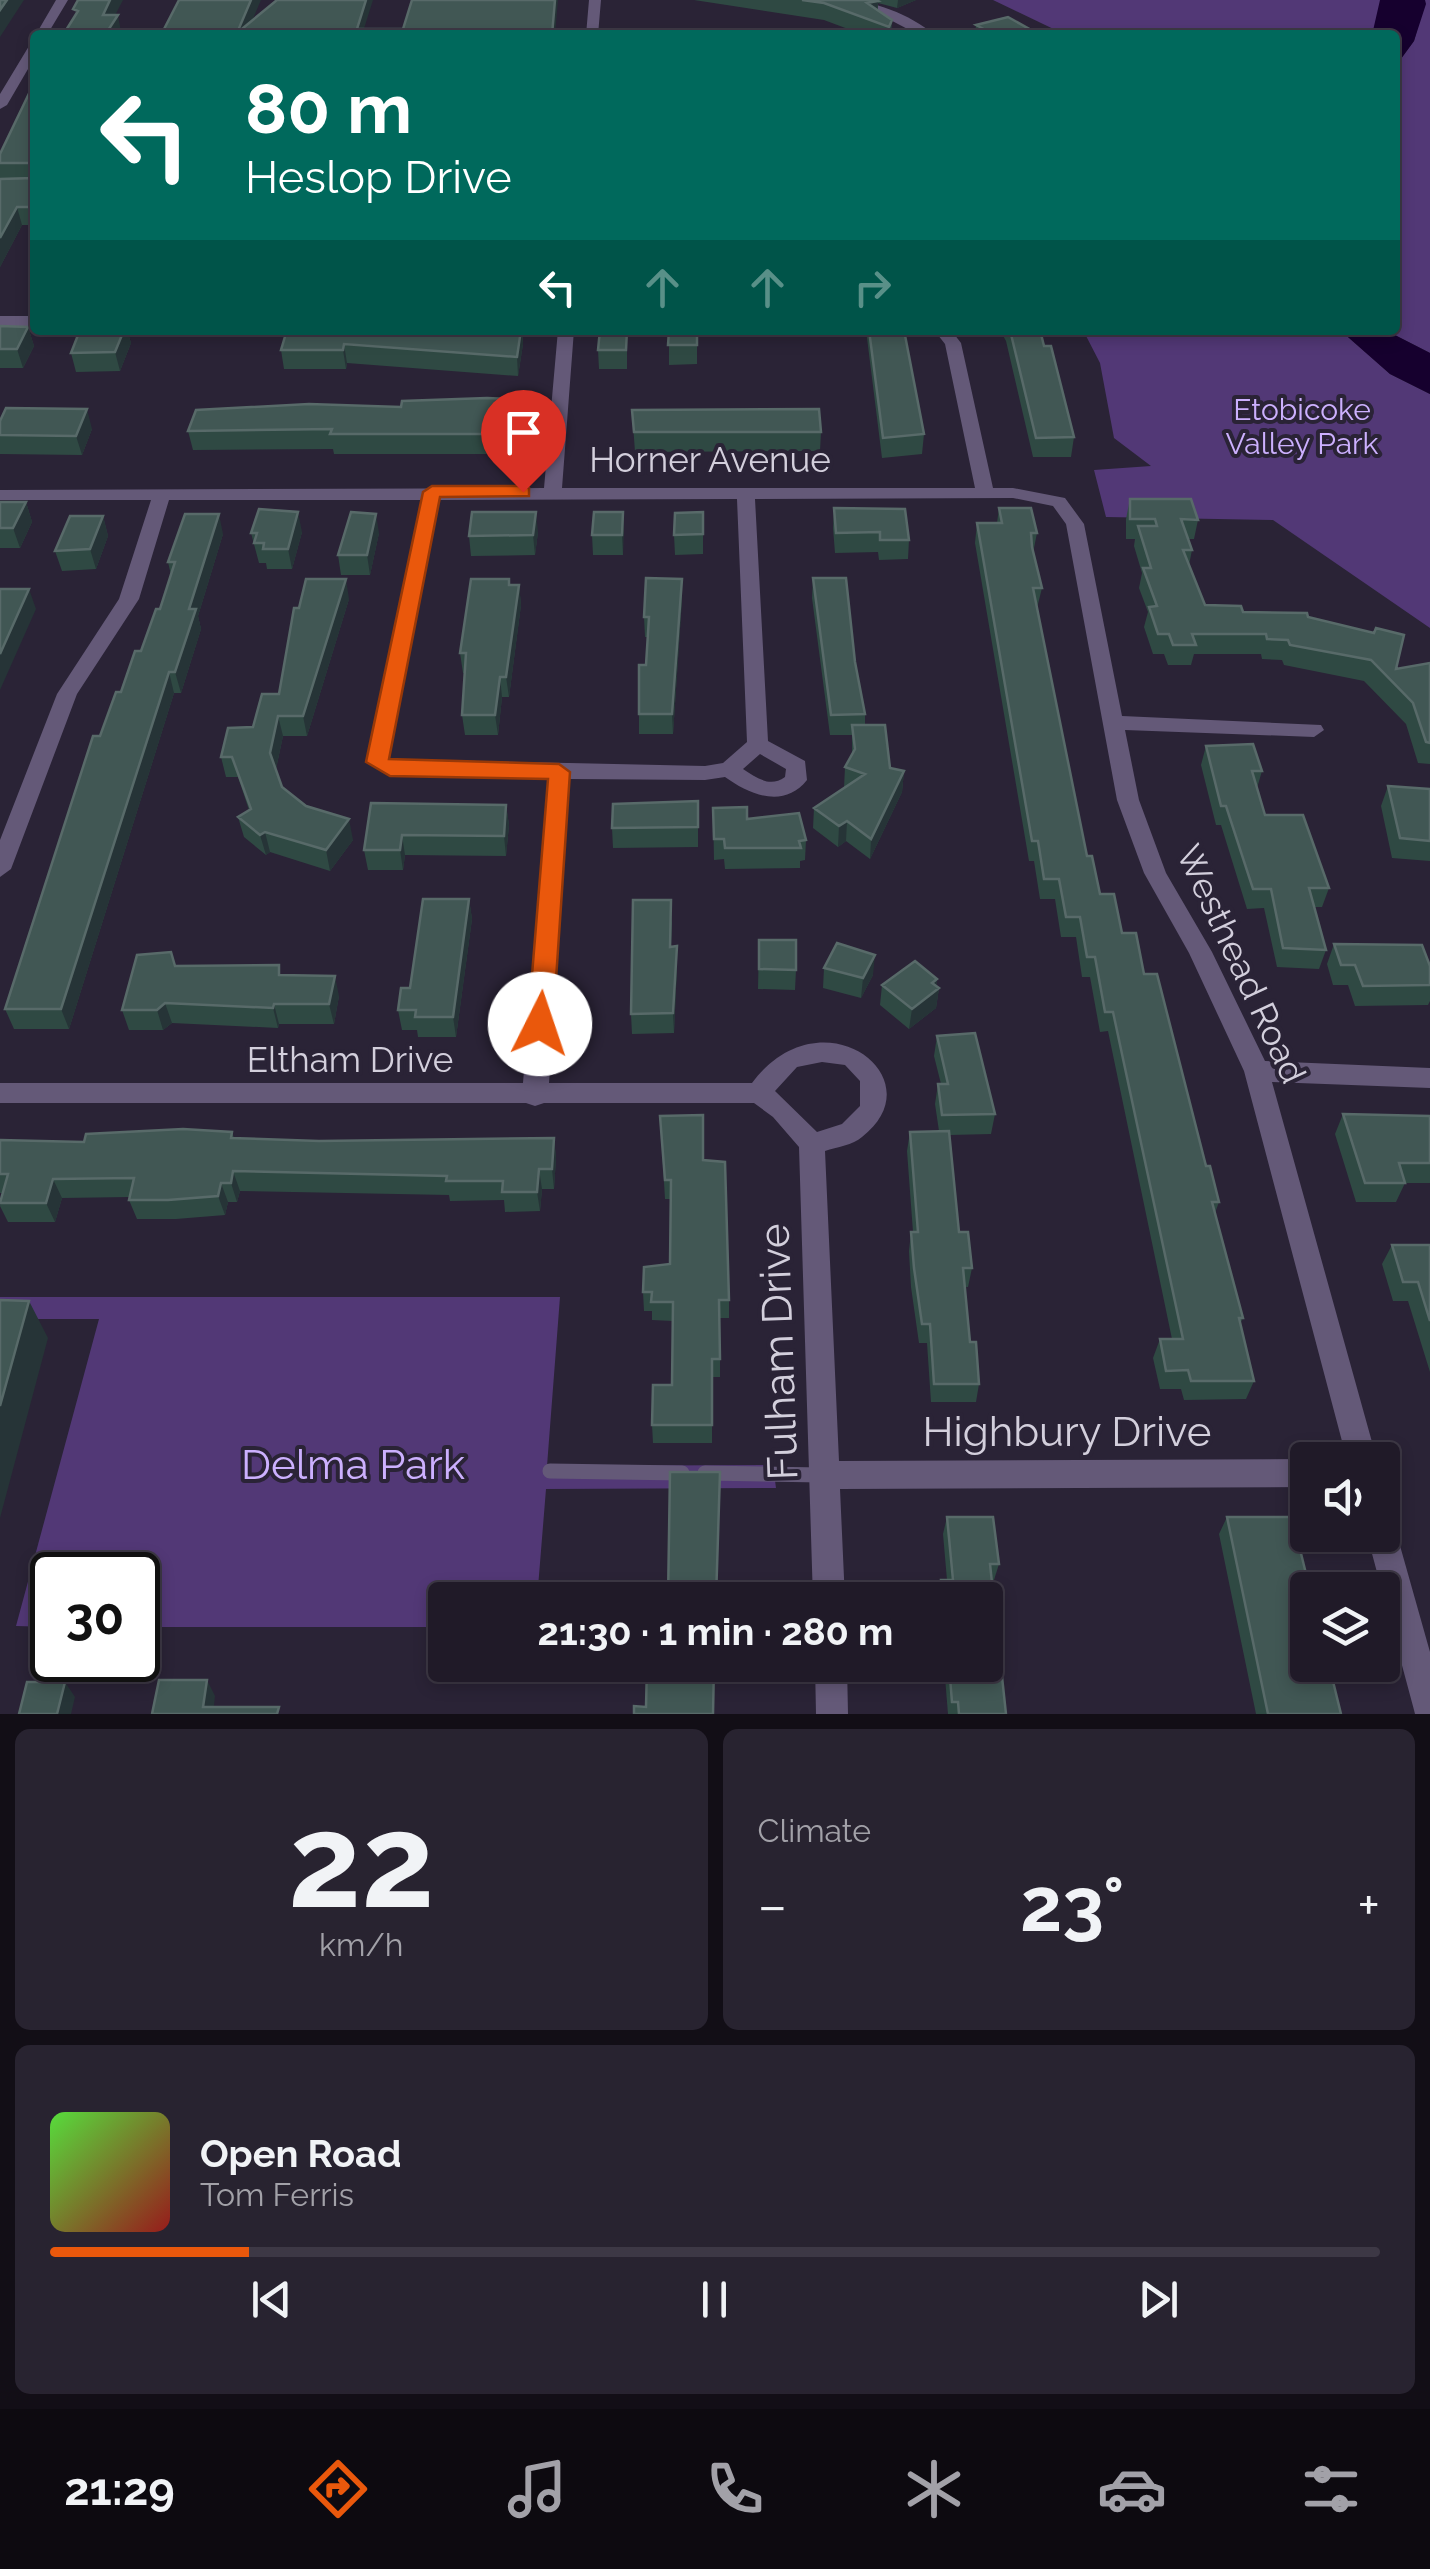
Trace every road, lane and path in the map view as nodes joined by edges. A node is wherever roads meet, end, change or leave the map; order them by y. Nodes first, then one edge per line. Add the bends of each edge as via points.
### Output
1 (62, 0) edge
2 (596, 0) edge
3 (846, 0) edge
4 (44, 30) edge
5 (593, 30) edge
6 (919, 30) edge
7 (30, 53) edge
8 (6, 86) edge
9 (0, 105) edge
10 (0, 321) edge
11 (30, 321) edge
12 (566, 335) edge
13 (946, 335) edge
14 (162, 492) junction
15 (432, 492) junction
16 (553, 492) junction
17 (746, 492) junction
18 (985, 493) junction
19 (0, 494) edge
20 (1059, 502) joint
21 (1112, 723) junction
22 (1314, 730) dead end
23 (758, 744) junction
24 (729, 769) junction
25 (559, 772) junction
26 (0, 868) edge
27 (1257, 1071) junction
28 (1430, 1078) edge
29 (0, 1093) edge
30 (535, 1096) junction
31 (771, 1102) junction
32 (812, 1144) junction
33 (1357, 1442) edge
34 (550, 1471) dead end
35 (1290, 1473) edge
36 (826, 1475) junction
37 (1387, 1552) edge
38 (829, 1582) edge
39 (831, 1682) edge
40 (1430, 1710) edge
41 (832, 1714) edge

1 - 4 street
2 - 5 street
3 - 6 street
7 - 8 street
8 - 9 street
10 - 11 street
12 - 16 street
13 - 18 street
14 - 15 street, Horner Avenue
14 - 19 street, Horner Avenue
14 - 26 street via 129,599 67,694
15 - 16 street, Horner Avenue
15 - 25 street via 377,762 390,768
16 - 17 street, Horner Avenue
17 - 18 street, Horner Avenue
17 - 23 street
18 - 20 street, Horner Avenue
20 - 21 street, Westhead Road via 1075,524
21 - 22 street
21 - 27 street, Westhead Road via 1128,800 1155,873
23 - 24 street
23 - 24 street via 797,766 796,780 785,790 766,791
24 - 25 street
25 - 30 street
27 - 28 street
27 - 33 street, Westhead Road
29 - 30 street, Eltham Drive
30 - 31 street, Eltham Drive
31 - 32 street
31 - 32 street via 778,1066 801,1052 854,1058 872,1078 873,1108 851,1132
32 - 36 street, Fulham Drive
34 - 36 lane
35 - 36 street, Highbury Drive
36 - 38 street, Fulham Drive
37 - 40 street
39 - 41 street

